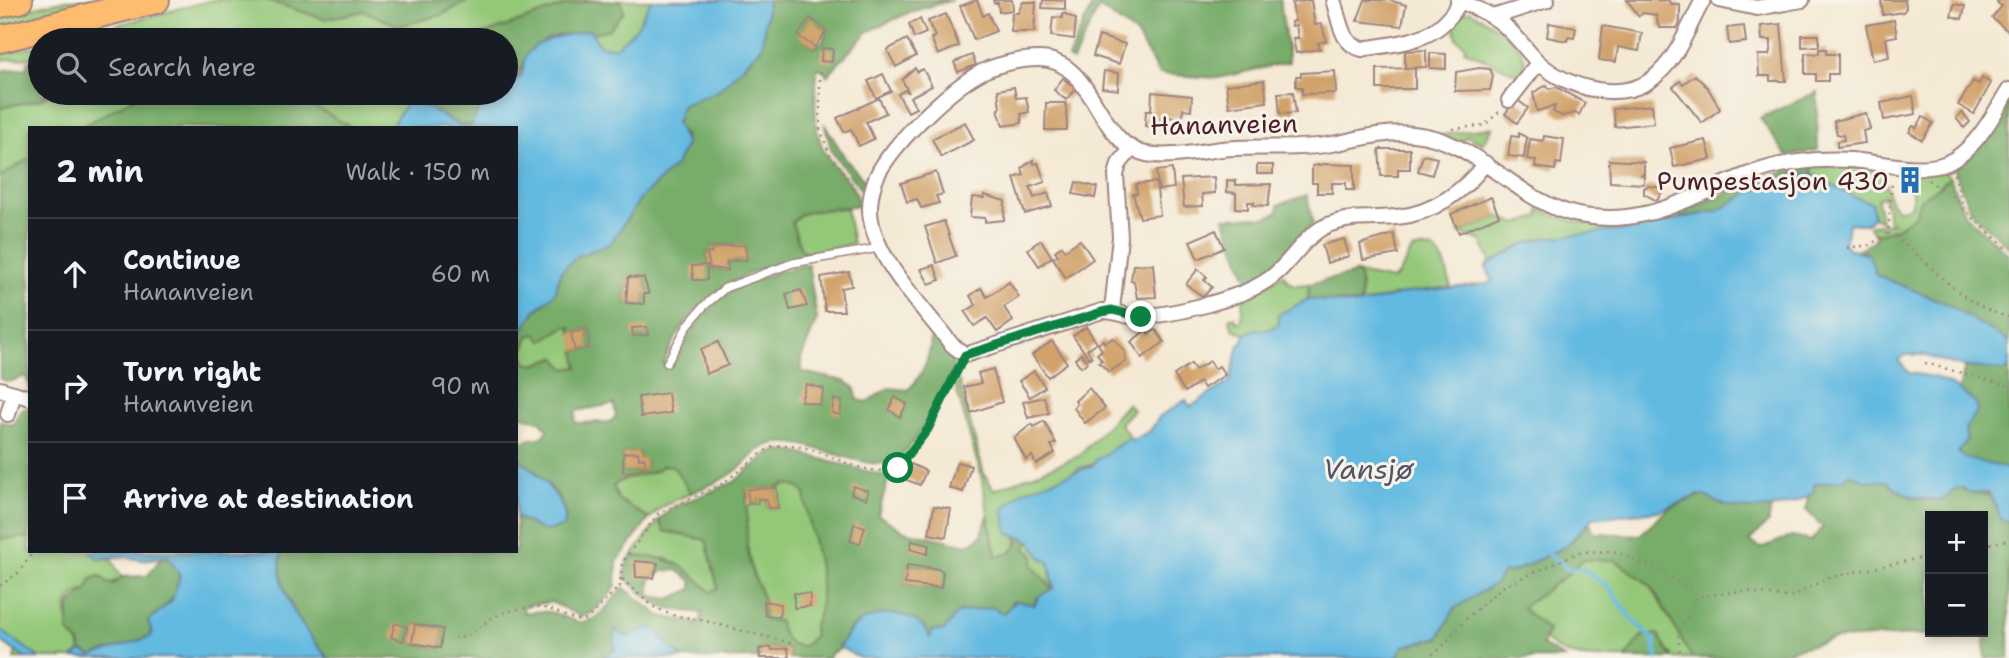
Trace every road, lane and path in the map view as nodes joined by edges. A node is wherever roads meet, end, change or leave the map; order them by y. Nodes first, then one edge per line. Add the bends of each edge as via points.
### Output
1 (19, 0) edge
2 (156, 0) edge
3 (1459, 0) edge
4 (1547, 0) edge
5 (1703, 0) edge
6 (1720, 0) edge
7 (1802, 0) edge
8 (1334, 3) dead end
9 (0, 4) edge
10 (1493, 17) junction
11 (44, 28) edge
12 (28, 32) edge
13 (0, 39) edge
14 (1538, 63) junction
15 (820, 72) dead end
16 (2009, 90) edge
17 (1509, 100) joint
18 (1419, 134) junction
19 (1132, 148) junction
20 (1951, 162) junction
21 (1485, 163) junction
22 (1889, 163) junction
23 (1910, 165) junction
24 (1963, 204) junction
25 (870, 216) junction
26 (1888, 233) junction
27 (879, 248) junction
28 (1847, 248) dead end
29 (2009, 251) edge
30 (1112, 310) junction
31 (2009, 317) edge
32 (965, 355) junction
33 (667, 363) dead end
34 (1925, 363) dead end
35 (2009, 386) edge
36 (7, 391) edge
37 (28, 397) edge
38 (8, 414) dead end
39 (2009, 540) edge
40 (1988, 544) edge
41 (33, 553) edge
42 (1925, 557) edge
43 (622, 579) junction
44 (0, 586) edge
45 (1699, 596) junction
46 (454, 638) dead end
47 (791, 643) dead end
48 (1426, 658) edge
49 (1681, 658) edge

1 - 9 highway
2 - 11 highway
3 - 8 street via 1440,29 1362,49 1345,40
3 - 10 street
4 - 10 street
5 - 14 street via 1671,58 1652,79 1636,86 1597,91
6 - 7 street via 1758,8
10 - 14 street
12 - 13 highway
14 - 17 street
15 - 25 path via 820,129 825,145
16 - 20 street via 1969,147
17 - 18 path via 1485,125
18 - 19 street, Hananveien via 1386,133 1318,146 1173,155
18 - 21 street, Hananveien via 1456,146
19 - 25 street, Hananveien via 1072,72 1046,59 1010,62 986,70 948,94 898,147 879,171
19 - 30 street via 1116,175 1120,237
20 - 23 street, Hananveien
20 - 24 path
21 - 22 street, Hananveien via 1548,205 1592,217 1671,208 1790,163
21 - 30 street via 1465,187 1427,210 1400,217 1352,219 1320,229 1274,276 1249,290 1141,317
22 - 23 street, Hananveien
22 - 26 path via 1893,191
23 - 24 path via 1942,193
24 - 29 path
25 - 27 street, Hananveien
26 - 28 path via 1870,245
26 - 31 path via 1958,293 1977,306
27 - 32 street, Hananveien via 951,344
27 - 33 lane via 793,262 725,288 688,325
30 - 32 street
32 - 43 path via 928,429 898,468 862,468 797,448 769,449 722,484 658,514 622,563
34 - 35 path
36 - 37 street
36 - 38 street
39 - 40 path
41 - 44 path via 19,573
42 - 45 path via 1827,578 1794,596 1746,591
43 - 46 path via 614,595 586,620 546,607 525,608 494,617 466,636
43 - 47 path via 663,612
45 - 48 path via 1658,569 1613,551 1580,552 1503,587
45 - 49 path via 1678,634

